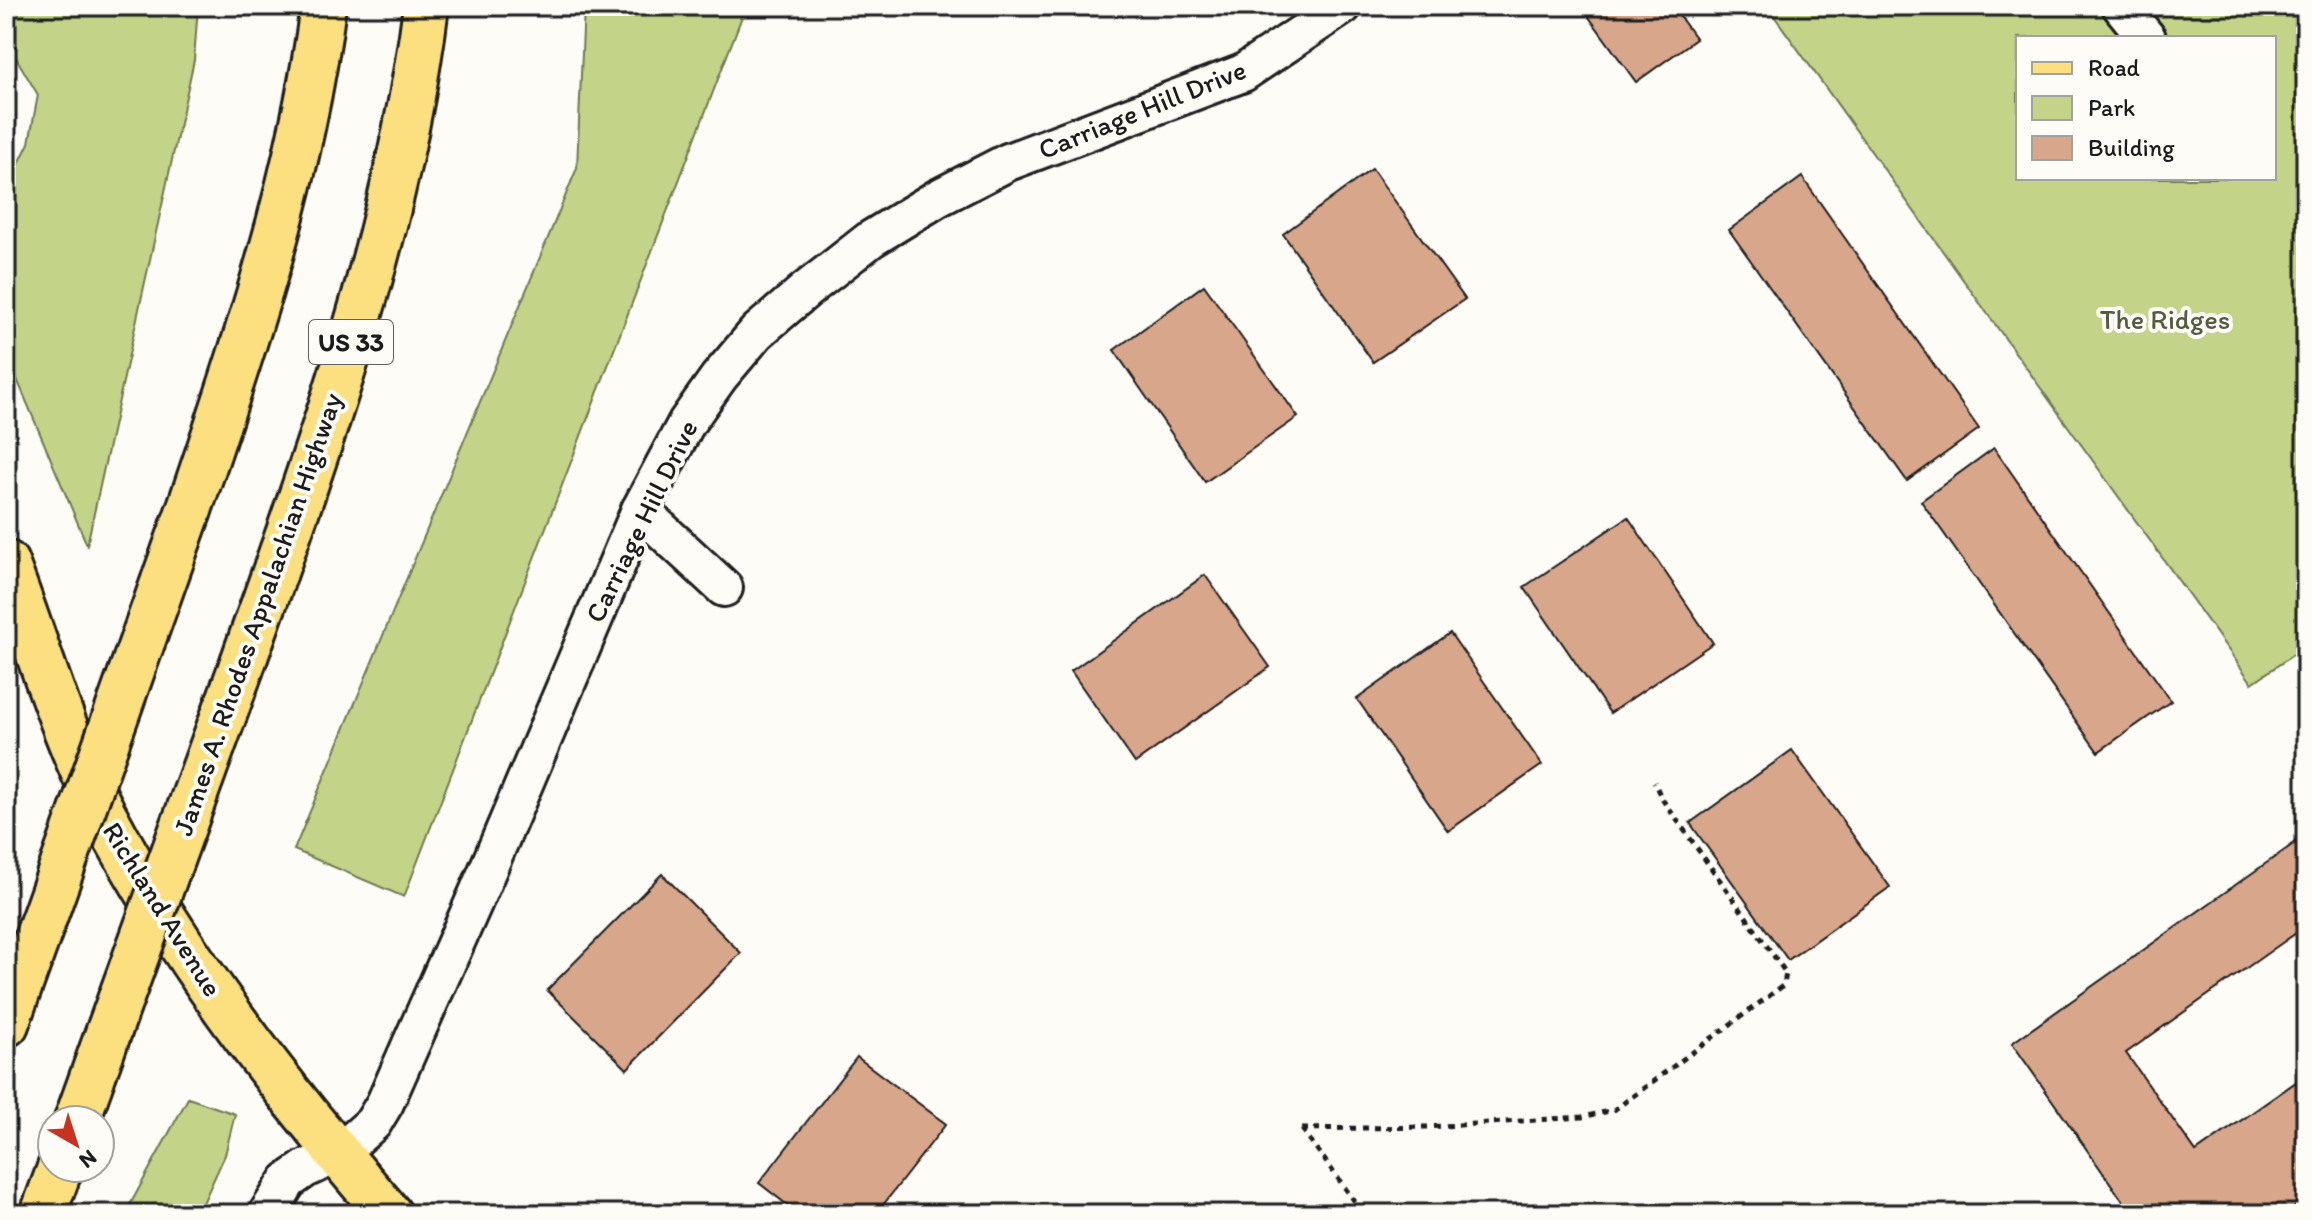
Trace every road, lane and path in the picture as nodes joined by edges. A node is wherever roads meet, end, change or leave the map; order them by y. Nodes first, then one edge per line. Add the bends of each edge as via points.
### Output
1 (323, 6) edge
2 (426, 6) edge
3 (1343, 6) edge
4 (2121, 6) edge
5 (2145, 36) edge
6 (640, 510) junction
7 (6, 563) edge
8 (724, 588) dead end
9 (1654, 782) dead end
10 (6, 1024) edge
11 (83, 1104) edge
12 (338, 1154) junction
13 (54, 1184) edge
14 (43, 1214) edge
15 (267, 1214) edge
16 (389, 1214) edge
17 (1364, 1214) edge

1 - 10 main road, bridge via 301,134 235,376
2 - 11 main road, James A. Rhodes Appalachian Highway / US 33, bridge via 395,175 323,432
3 - 6 street, Carriage Hill Drive via 1243,73 1008,162 871,239 757,332 687,422
4 - 5 street
6 - 8 street
6 - 12 street, Carriage Hill Drive via 385,1103 373,1123
7 - 12 main road, Richland Avenue via 103,812 233,1020
9 - 17 path via 1786,973 1784,985 1614,1110 1582,1117 1428,1127 1302,1129
12 - 15 street, Carriage Hill Drive via 288,1181
12 - 16 main road, Richland Avenue
13 - 14 main road

